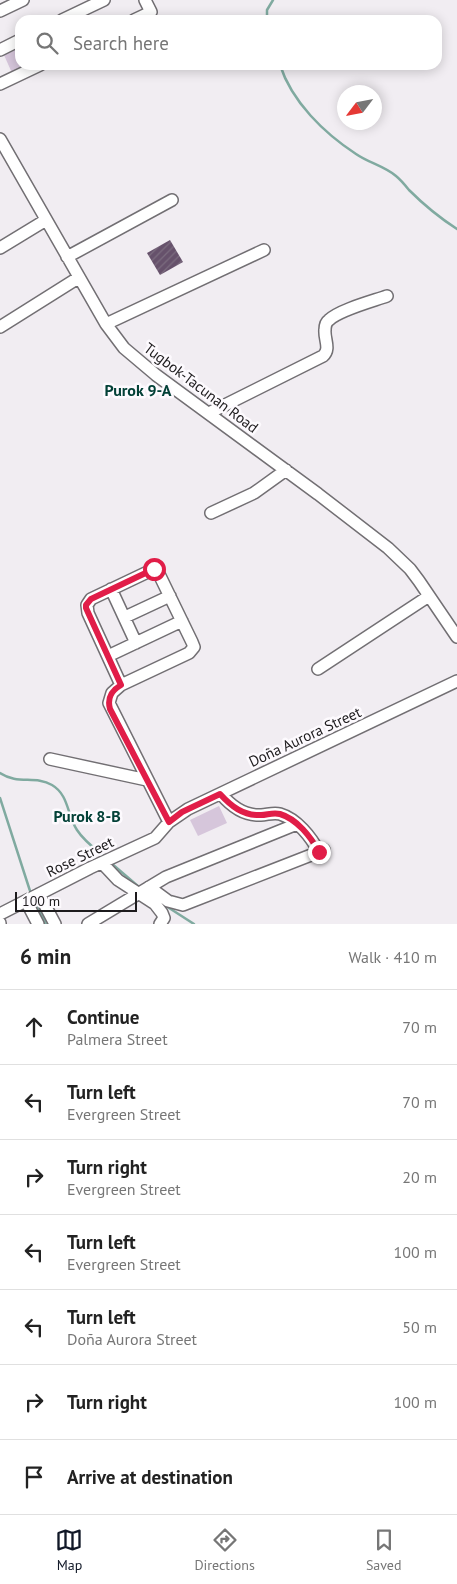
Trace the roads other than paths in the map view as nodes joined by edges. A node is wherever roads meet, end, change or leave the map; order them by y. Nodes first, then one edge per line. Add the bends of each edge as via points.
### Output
1 (23, 0) edge
2 (104, 0) edge
3 (145, 0) edge
4 (0, 10) edge
5 (72, 15) edge
6 (145, 15) edge
7 (15, 42) edge
8 (0, 50) edge
9 (26, 70) edge
10 (2, 79) edge
11 (0, 139) edge
12 (172, 200) dead end
13 (46, 220) junction
14 (0, 248) edge
15 (264, 250) dead end
16 (66, 257) junction
17 (78, 278) junction
18 (387, 296) dead end
19 (106, 324) junction
20 (0, 327) edge
21 (209, 413) junction
22 (286, 470) junction
23 (211, 513) dead end
24 (111, 589) junction
25 (170, 596) junction
26 (429, 596) junction
27 (125, 617) junction
28 (182, 621) junction
29 (457, 637) edge
30 (136, 642) junction
31 (108, 656) junction
32 (318, 669) dead end
33 (457, 681) edge
34 (121, 685) junction
35 (50, 759) dead end
36 (147, 780) junction
37 (220, 794) junction
38 (169, 822) junction
39 (297, 824) junction
40 (102, 863) junction
41 (149, 887) junction
42 (39, 894) junction
43 (139, 894) junction
44 (26, 901) junction
45 (0, 914) edge
46 (162, 921) edge
47 (38, 924) edge
48 (55, 924) edge
49 (88, 924) edge

1 - 4 street
2 - 5 street
3 - 6 street via 151,12
7 - 8 street
9 - 10 street
11 - 13 street, Tugbok-Tacunan Road
12 - 16 street
13 - 14 street
13 - 16 street, Tugbok-Tacunan Road
15 - 19 street
16 - 17 street, Tugbok-Tacunan Road
17 - 19 street, Tugbok-Tacunan Road
17 - 20 street
18 - 21 street via 328,320 324,330 327,348 324,356
19 - 21 street, Tugbok-Tacunan Road via 136,359
21 - 22 street, Tugbok-Tacunan Road
22 - 23 street via 254,493
22 - 26 street, Tugbok-Tacunan Road via 388,548
24 - 25 street via 154,569
24 - 27 street
24 - 31 street via 86,605
25 - 27 street
25 - 28 street
26 - 29 street, Tugbok-Tacunan Road
26 - 32 street
27 - 30 street
28 - 30 street
28 - 34 street via 194,647 190,653
30 - 31 street
31 - 34 street
33 - 37 street, Doña Aurora Street
34 - 36 street via 112,693 109,703
35 - 36 street
36 - 38 street
37 - 38 street, Doña Aurora Street via 182,812
37 - 39 street via 247,814 278,814
38 - 40 street, Rose Street via 155,838
39 - 41 street via 175,873
39 - 41 street via 322,851 183,905 168,902
40 - 42 street, Rose Street
40 - 43 street via 112,875
41 - 43 street
42 - 44 street, Rose Street
42 - 48 street
43 - 46 street via 155,904 162,914
43 - 49 street
44 - 45 street, Rose Street
44 - 47 street

